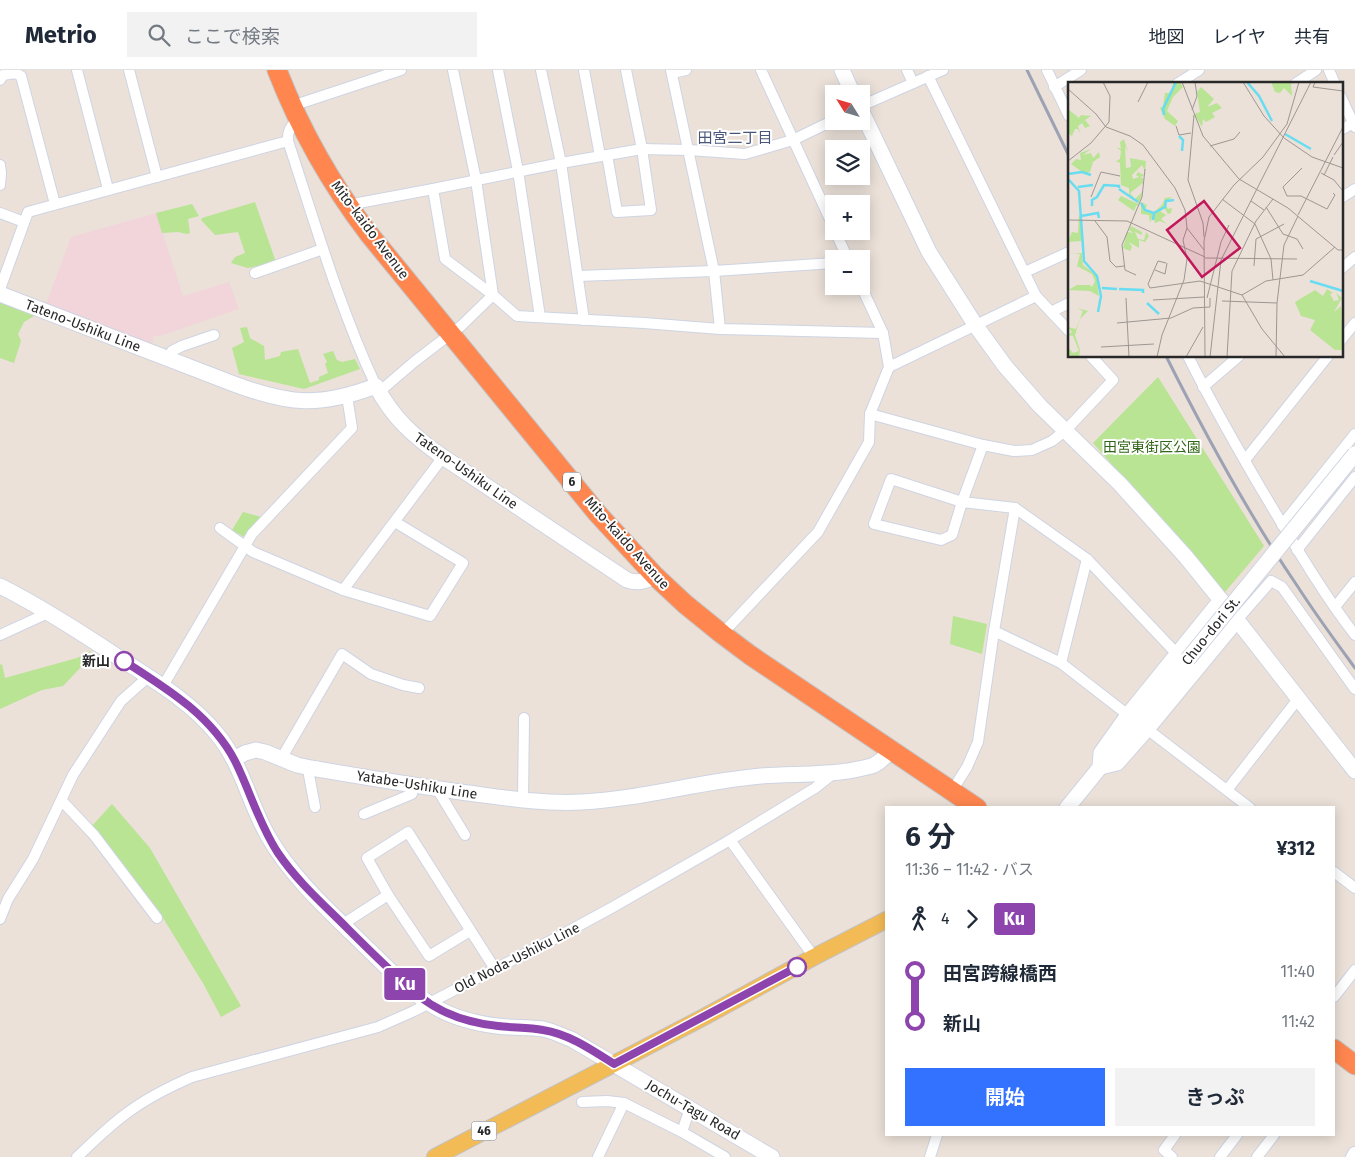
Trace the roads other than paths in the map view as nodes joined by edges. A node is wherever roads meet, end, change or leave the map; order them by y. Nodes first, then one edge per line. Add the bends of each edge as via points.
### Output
1 (77, 70) edge
2 (128, 70) edge
3 (277, 70) edge
4 (402, 70) edge
5 (454, 70) edge
6 (498, 70) edge
7 (541, 70) edge
8 (584, 70) edge
9 (626, 70) edge
10 (686, 70) edge
11 (761, 70) edge
12 (842, 70) edge
13 (907, 70) edge
14 (943, 70) edge
15 (1047, 70) edge
16 (1081, 70) edge
17 (1199, 70) edge
18 (1316, 70) edge
19 (1329, 70) edge
20 (671, 72) edge
21 (928, 76) junction
22 (0, 80) edge
23 (1180, 82) edge
24 (1298, 82) edge
25 (1334, 82) edge
26 (913, 83) junction
27 (849, 85) edge
28 (1054, 87) junction
29 (1342, 99) edge
30 (870, 102) edge
31 (295, 113) junction
32 (1068, 114) edge
33 (825, 124) edge
34 (1354, 125) edge
35 (870, 129) edge
36 (1342, 130) edge
37 (793, 140) junction
38 (288, 141) junction
39 (642, 149) junction
40 (689, 150) junction
41 (604, 156) junction
42 (561, 163) junction
43 (0, 165) edge
44 (518, 171) junction
45 (157, 177) junction
46 (476, 180) junction
47 (0, 185) edge
48 (108, 189) junction
49 (434, 189) junction
50 (1355, 189) edge
51 (1342, 197) edge
52 (55, 204) junction
53 (348, 205) junction
54 (825, 209) edge
55 (0, 212) edge
56 (24, 222) junction
57 (323, 249) junction
58 (1068, 252) edge
59 (1355, 257) edge
60 (825, 264) edge
61 (1342, 268) edge
62 (714, 271) junction
63 (1025, 272) junction
64 (255, 273) dead end
65 (578, 276) junction
66 (0, 289) edge
67 (0, 294) edge
68 (492, 295) junction
69 (865, 295) edge
70 (1036, 296) junction
71 (1068, 304) edge
72 (1051, 312) junction
73 (540, 317) junction
74 (584, 320) junction
75 (1355, 323) edge
76 (976, 326) junction
77 (720, 329) junction
78 (1068, 330) edge
79 (451, 333) junction
80 (883, 333) junction
81 (214, 335) dead end
82 (1342, 339) edge
83 (1094, 358) edge
84 (1189, 358) edge
85 (1237, 358) edge
86 (1326, 358) edge
87 (168, 359) junction
88 (889, 367) junction
89 (1203, 387) junction
90 (378, 389) junction
91 (347, 396) junction
92 (870, 414) junction
93 (1066, 430) junction
94 (1355, 434) edge
95 (982, 445) junction
96 (1355, 454) edge
97 (443, 457) junction
98 (1245, 460) junction
99 (1355, 476) edge
100 (962, 502) junction
101 (1015, 508) junction
102 (394, 522) junction
103 (1282, 525) junction
104 (220, 528) dead end
105 (245, 546) junction
106 (1297, 550) junction
107 (1087, 560) junction
108 (655, 576) junction
109 (1355, 582) edge
110 (0, 586) edge
111 (343, 590) junction
112 (1221, 600) junction
113 (1335, 607) junction
114 (48, 613) junction
115 (1237, 620) junction
116 (994, 631) junction
117 (722, 634) junction
118 (0, 635) edge
119 (1355, 635) edge
120 (1183, 656) junction
121 (1061, 663) junction
122 (148, 677) junction
123 (163, 686) junction
124 (419, 688) dead end
125 (1355, 689) edge
126 (1298, 699) junction
127 (1128, 715) junction
128 (524, 718) dead end
129 (1147, 729) junction
130 (891, 750) junction
131 (234, 759) junction
132 (281, 759) junction
133 (1100, 767) junction
134 (311, 768) junction
135 (1355, 771) edge
136 (835, 772) junction
137 (414, 786) junction
138 (436, 789) junction
139 (1227, 790) junction
140 (952, 791) junction
141 (523, 800) junction
142 (62, 801) junction
143 (974, 806) edge
144 (1069, 806) edge
145 (1247, 806) edge
146 (315, 807) dead end
147 (364, 814) dead end
148 (465, 835) dead end
149 (730, 840) junction
150 (1335, 873) edge
151 (1355, 888) edge
152 (388, 895) junction
153 (157, 918) dead end
154 (0, 919) edge
155 (885, 922) edge
156 (343, 924) junction
157 (470, 931) junction
158 (814, 957) junction
159 (494, 968) junction
160 (1355, 970) edge
161 (1335, 996) edge
162 (429, 1004) junction
163 (1335, 1053) edge
164 (614, 1064) junction
165 (1355, 1065) edge
166 (582, 1102) dead end
167 (624, 1103) junction
168 (690, 1108) junction
169 (682, 1132) junction
170 (938, 1136) edge
171 (1174, 1136) edge
172 (1236, 1136) edge
173 (1273, 1136) edge
174 (1354, 1152) edge
175 (77, 1157) edge
176 (435, 1157) edge
177 (598, 1157) edge
178 (725, 1157) edge
179 (772, 1157) edge
180 (930, 1157) edge
181 (1172, 1157) edge
182 (1220, 1157) edge
183 (1257, 1157) edge
184 (1351, 1157) edge

1 - 48 street
2 - 45 street
3 - 31 highway, Mito-kaido Avenue / 6
4 - 31 street
5 - 46 street
6 - 44 street
7 - 42 street
8 - 41 street
9 - 39 street
10 - 20 street
11 - 37 street
12 - 27 street
13 - 26 street
14 - 21 street
15 - 28 street
16 - 28 street
17 - 23 street
18 - 24 street
19 - 25 street
20 - 40 street
21 - 26 street
21 - 63 street
22 - 52 street via 15,72 21,76
26 - 30 street
28 - 32 street
29 - 34 street
31 - 38 street
31 - 53 highway, Mito-kaido Avenue / 6
33 - 37 street
34 - 36 street
35 - 76 street via 929,252
37 - 40 street via 746,154
37 - 54 street
38 - 45 street
38 - 57 street
39 - 40 street
39 - 41 street
39 - 41 street via 652,210 616,212
40 - 62 street
41 - 42 street
42 - 44 street
42 - 65 street
43 - 47 street
44 - 46 street
44 - 73 street
45 - 48 street
46 - 49 street
46 - 68 street
48 - 52 street
49 - 53 street
49 - 68 street via 445,259
50 - 51 street
52 - 56 street via 28,212
53 - 79 highway, Mito-kaido Avenue / 6
55 - 56 street
56 - 66 street
57 - 64 street
57 - 90 street via 354,335
58 - 63 street
59 - 61 street
60 - 62 street
62 - 65 street
62 - 77 street
63 - 70 street
65 - 74 street
67 - 87 street, Tateno-Ushiku Line
68 - 73 street via 517,316
68 - 79 street
69 - 80 street
70 - 72 street
70 - 76 street
71 - 72 street
72 - 78 street
73 - 74 street
74 - 77 street
75 - 82 street
76 - 88 street
76 - 93 street via 1005,366
77 - 80 street
79 - 90 street
79 - 108 highway, Mito-kaido Avenue / 6 via 597,513
80 - 88 street
81 - 87 street via 172,351
83 - 93 street via 1113,380
84 - 89 street
85 - 89 street
86 - 98 street
87 - 91 street, Tateno-Ushiku Line via 256,392 294,401
88 - 92 street
89 - 98 street
90 - 91 street, Tateno-Ushiku Line
90 - 97 street, Tateno-Ushiku Line via 407,429
91 - 105 street via 352,428 259,525
92 - 95 street
92 - 117 street via 868,442 818,532
93 - 95 street via 1032,450 1014,451
93 - 112 street via 1120,484
94 - 103 street
95 - 100 street
96 - 120 street, Chuo-dori St., bridge
97 - 102 street
97 - 108 street, Tateno-Ushiku Line via 627,580 643,582
98 - 103 street
99 - 106 street
100 - 100 street via 890,479 874,524 942,540 952,535
100 - 101 street
101 - 107 street
101 - 116 street
102 - 111 street
102 - 111 street via 463,563 430,616
103 - 106 street
104 - 105 street
105 - 111 street
105 - 123 street
106 - 113 street
107 - 120 street
107 - 121 street
108 - 117 highway, Mito-kaido Avenue / 6
109 - 113 street
110 - 114 street
112 - 115 street
112 - 120 street
113 - 119 street
114 - 118 street
114 - 122 street
115 - 125 street via 1271,581 1277,584
115 - 126 street
115 - 129 street
116 - 121 street
116 - 140 street via 978,742
117 - 130 highway, Mito-kaido Avenue / 6
120 - 127 street
120 - 133 street, Chuo-dori St.
121 - 127 street
122 - 123 street
122 - 142 street via 121,701 73,775
123 - 131 street via 198,713
124 - 132 street via 371,674 342,654
126 - 135 street
126 - 139 street
127 - 133 street via 1101,753
128 - 141 street
129 - 133 street via 1117,763
129 - 139 street
130 - 136 street, Yatabe-Ushiku Line via 875,764
130 - 140 highway, Mito-kaido Avenue / 6
131 - 132 street, Yatabe-Ushiku Line via 256,750
131 - 156 street, Jochu-Tagu Road via 256,812 278,852 308,890
132 - 134 street, Yatabe-Ushiku Line
133 - 144 street, Chuo-dori St.
134 - 137 street, Yatabe-Ushiku Line
134 - 146 street
136 - 141 street, Yatabe-Ushiku Line via 728,780 584,802
136 - 149 street, Old Noda-Ushiku Line via 815,788
137 - 138 street, Yatabe-Ushiku Line
137 - 147 street via 412,794
138 - 141 street, Yatabe-Ushiku Line
138 - 148 street
139 - 145 street
140 - 143 highway, Mito-kaido Avenue / 6
142 - 153 street via 94,834
142 - 154 street
149 - 158 street
149 - 159 street, Old Noda-Ushiku Line via 581,924
150 - 151 street
152 - 156 street
152 - 157 street via 429,956
152 - 157 street via 367,858 408,832
155 - 158 main road, 46
156 - 162 street, Jochu-Tagu Road
157 - 159 street
158 - 164 main road, 46
159 - 162 street, Old Noda-Ushiku Line
160 - 161 street
162 - 164 street, Jochu-Tagu Road via 452,1016 474,1022 556,1033
162 - 175 street, Old Noda-Ushiku Line via 378,1027 192,1077 126,1113
163 - 165 highway
164 - 168 street, Jochu-Tagu Road
164 - 176 main road, 46
166 - 167 street
167 - 169 street
167 - 177 street
168 - 169 street
168 - 179 street, Jochu-Tagu Road
169 - 178 street
170 - 180 street
171 - 181 street via 1164,1150
172 - 182 street
173 - 183 street
174 - 184 street

